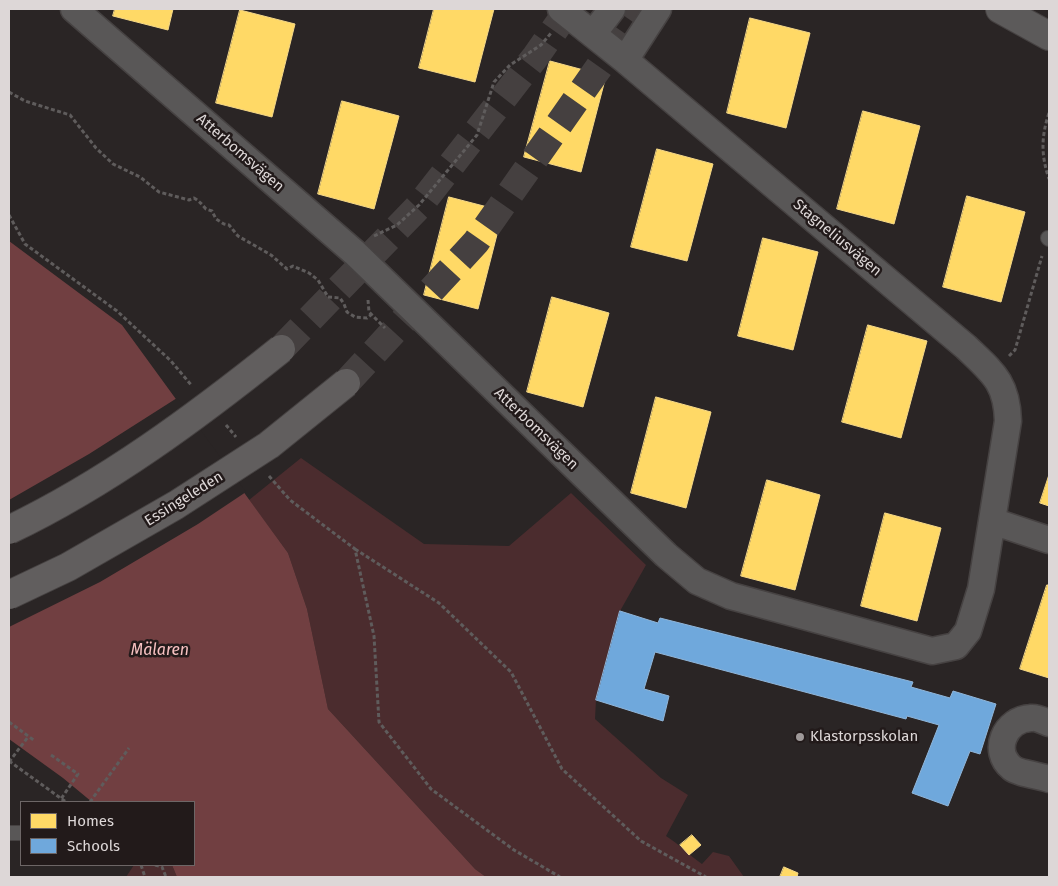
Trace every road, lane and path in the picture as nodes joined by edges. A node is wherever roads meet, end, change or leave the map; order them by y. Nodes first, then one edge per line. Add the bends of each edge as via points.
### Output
1 (74, 9) edge
2 (561, 9) edge
3 (612, 9) edge
4 (658, 9) edge
5 (1000, 9) edge
6 (593, 34) junction
7 (1049, 36) edge
8 (541, 45) dead end
9 (624, 60) junction
10 (9, 92) edge
11 (1049, 113) edge
12 (1049, 179) edge
13 (9, 215) edge
14 (1048, 238) edge
15 (356, 253) junction
16 (385, 328) dead end
17 (280, 349) tunnel mouth
18 (992, 372) junction
19 (346, 384) tunnel mouth
20 (196, 390) dead end
21 (221, 419) dead end
22 (240, 441) dead end
23 (265, 470) dead end
24 (992, 521) junction
25 (9, 530) edge
26 (1049, 540) edge
27 (355, 549) junction
28 (9, 595) edge
29 (9, 722) edge
30 (1049, 723) edge
31 (28, 737) junction
32 (35, 741) dead end
33 (130, 748) dead end
34 (52, 755) dead end
35 (9, 761) edge
36 (1049, 778) edge
37 (61, 799) junction
38 (64, 801) edge
39 (91, 801) edge
40 (157, 866) edge
41 (166, 877) edge
42 (560, 877) edge
43 (706, 877) edge

1 - 15 street, Atterbomsvägen
2 - 6 street, Stagneliusvägen
3 - 6 street
4 - 9 street
5 - 7 street
6 - 9 street, Stagneliusvägen
8 - 15 path via 510,65 494,82 477,135 419,205 397,225 372,236
9 - 18 street, Stagneliusvägen
10 - 16 path via 25,102 70,115 113,164 140,176 159,192 177,198 197,199 212,211 216,219 229,225 238,236 271,255 287,269 293,266 309,273 318,280 328,298 340,298 346,312 354,317 367,318 370,313
11 - 12 path via 1044,130 1043,161
13 - 20 path via 25,244 117,311 171,361
14 - 18 path via 1015,350
15 - 24 street, Atterbomsvägen via 666,555 697,581 731,596 932,651 948,649 956,646 968,631 981,589
17 - 25 highway, bridge via 221,397 138,456
18 - 24 street, Stagneliusvägen via 1008,403 1008,421
19 - 28 highway, Essingeleden, bridge via 269,445 176,505
21 - 22 path
23 - 27 path via 290,500
24 - 26 street
27 - 42 path via 374,636 379,722 432,789 514,850
27 - 43 path via 440,603 511,672 562,769 641,841
29 - 31 path
30 - 36 street via 1031,718 1014,722 1002,738 1002,755 1013,769
31 - 32 path
31 - 35 path
33 - 39 path
34 - 37 path via 78,774
35 - 37 path
37 - 38 path
40 - 41 path

